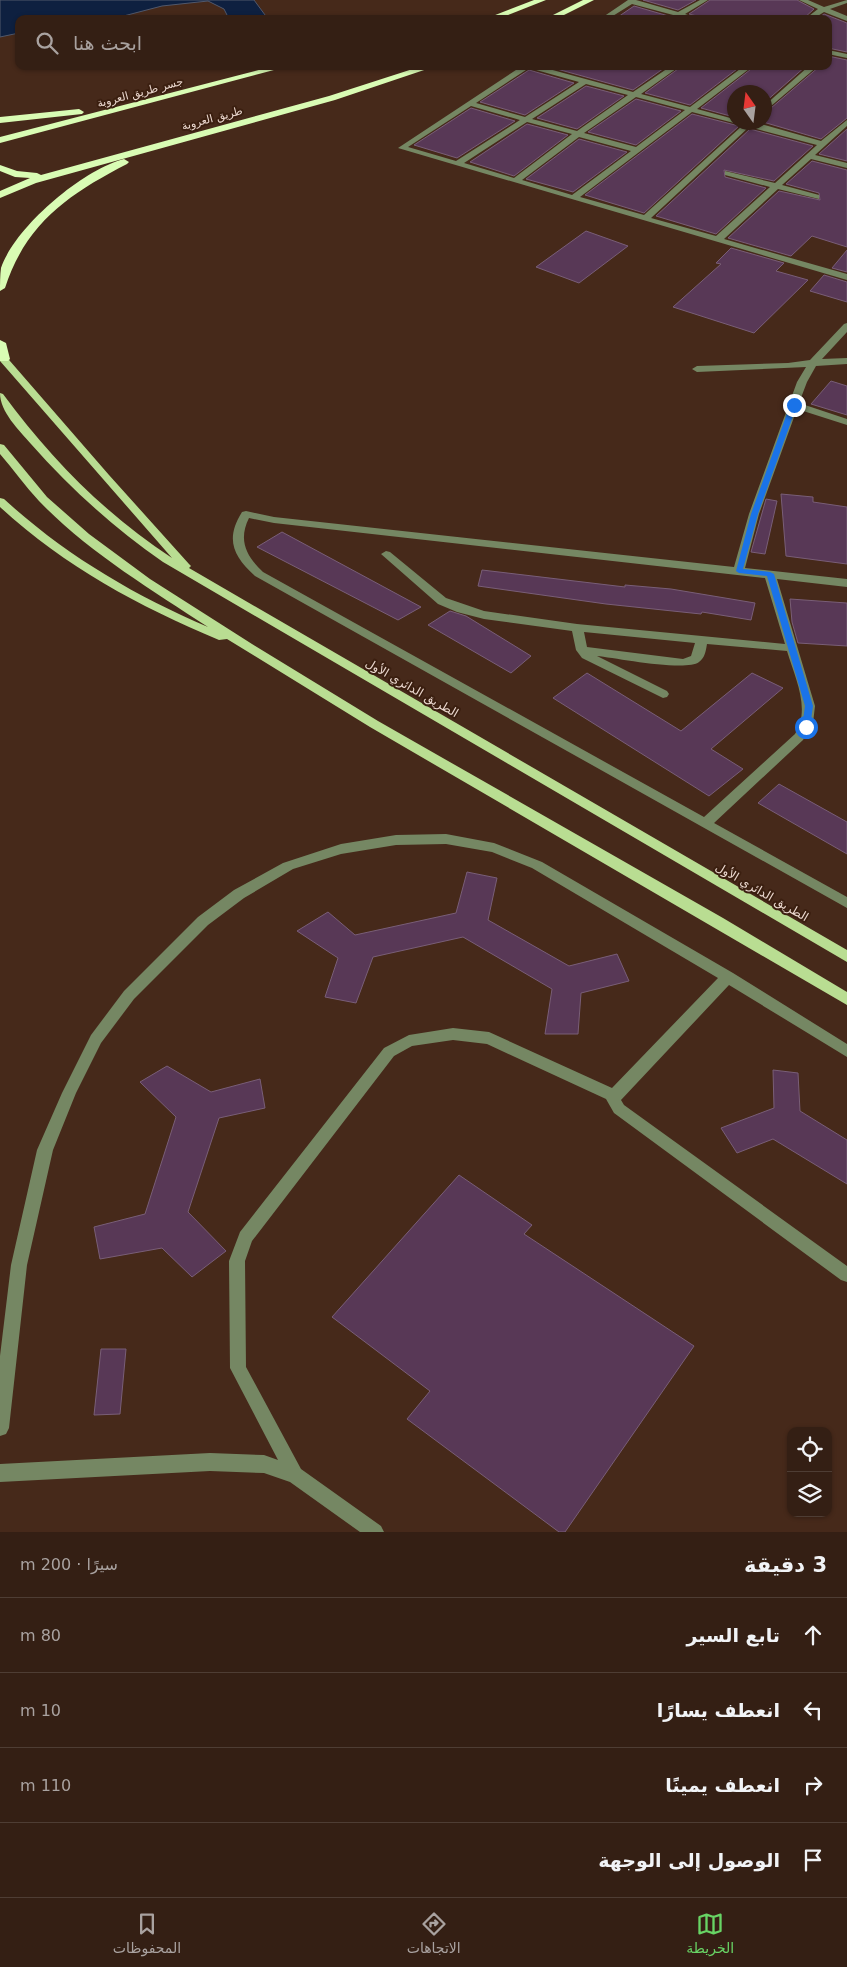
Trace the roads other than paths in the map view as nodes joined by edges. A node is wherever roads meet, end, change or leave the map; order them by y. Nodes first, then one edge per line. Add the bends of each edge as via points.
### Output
1 (542, 0) edge
2 (590, 0) edge
3 (705, 0) edge
4 (802, 0) edge
5 (632, 1) edge
6 (847, 1) edge
7 (824, 9) junction
8 (679, 14) junction
9 (500, 15) edge
10 (558, 15) edge
11 (609, 15) edge
12 (683, 15) edge
13 (814, 15) edge
14 (847, 19) edge
15 (832, 54) edge
16 (847, 56) edge
17 (270, 70) edge
18 (420, 70) edge
19 (522, 70) edge
20 (543, 70) edge
21 (670, 70) edge
22 (743, 70) edge
23 (809, 70) edge
24 (585, 81) junction
25 (633, 94) junction
26 (142, 103) junction
27 (772, 103) edge
28 (471, 104) junction
29 (691, 109) junction
30 (527, 119) junction
31 (727, 119) edge
32 (0, 120) edge
33 (847, 122) edge
34 (739, 130) edge
35 (772, 130) edge
36 (578, 134) junction
37 (14, 137) junction
38 (0, 140) edge
39 (169, 143) junction
40 (823, 144) junction
41 (0, 145) edge
42 (637, 150) junction
43 (810, 156) junction
44 (457, 164) junction
45 (847, 166) edge
46 (0, 168) edge
47 (728, 173) dead end
48 (54, 175) junction
49 (515, 181) junction
50 (775, 186) junction
51 (0, 195) edge
52 (573, 198) junction
53 (816, 198) dead end
54 (645, 219) junction
55 (717, 240) junction
56 (847, 277) edge
57 (0, 288) edge
58 (847, 326) edge
59 (0, 343) edge
60 (2, 357) edge
61 (847, 361) edge
62 (813, 363) junction
63 (697, 369) dead end
64 (0, 396) edge
65 (794, 405) junction
66 (847, 422) edge
67 (0, 448) edge
68 (0, 502) edge
69 (386, 554) dead end
70 (739, 571) junction
71 (770, 574) junction
72 (197, 579) junction
73 (847, 583) edge
74 (577, 628) junction
75 (701, 640) junction
76 (248, 647) junction
77 (791, 648) junction
78 (582, 650) junction
79 (663, 694) dead end
80 (704, 823) junction
81 (847, 903) edge
82 (847, 957) edge
83 (728, 977) junction
84 (847, 999) edge
85 (847, 1051) edge
86 (614, 1096) junction
87 (847, 1275) edge
88 (0, 1428) edge
89 (0, 1473) edge
90 (295, 1475) junction
91 (375, 1532) edge

1 - 9 highway
2 - 10 highway
3 - 8 street
4 - 7 street
5 - 8 street
5 - 11 street
6 - 7 street
7 - 13 street
7 - 14 street
8 - 12 street
15 - 16 street
17 - 26 highway, جسر طريق العروبة
18 - 39 highway, طريق العروبة
19 - 28 street
20 - 24 street
21 - 25 street
22 - 29 street
23 - 27 street
24 - 25 street
24 - 30 street
25 - 29 street
25 - 36 street
26 - 32 highway
26 - 37 highway, جسر طريق العروبة
28 - 30 street
28 - 44 street via 402,148
29 - 31 street
29 - 42 street
30 - 36 street
30 - 44 street
33 - 40 street
34 - 54 street
35 - 40 street
36 - 42 street
36 - 49 street
37 - 38 highway, جسر طريق العروبة
37 - 41 highway
39 - 48 highway, طريق العروبة
39 - 57 highway via 116,166 60,201 32,227 15,250
40 - 43 street
42 - 52 street
43 - 45 street
43 - 50 street
44 - 49 street
46 - 48 highway via 21,175
47 - 50 street
48 - 51 highway, طريق العروبة via 22,184
49 - 52 street
50 - 53 street
50 - 55 street
52 - 54 street
54 - 55 street
55 - 56 street
58 - 62 street
59 - 60 highway
60 - 72 main road
61 - 62 street
62 - 63 street
62 - 65 street
64 - 72 main road, الطريق الدائري الأول via 34,441 96,506
65 - 66 street
65 - 70 street via 754,514
67 - 76 main road via 43,499 85,536 146,581
68 - 76 main road via 42,538 108,582 182,620
69 - 74 street via 442,601 461,609
70 - 71 street
70 - 80 street via 274,520 246,514 238,527 240,552 247,564 259,574
71 - 73 street
71 - 77 street
72 - 82 main road, الطريق الدائري الأول
74 - 75 street
74 - 78 street
75 - 77 street
75 - 78 street via 700,656 683,663
76 - 84 main road via 374,724
77 - 80 street via 809,706 806,727
78 - 79 street via 592,659
80 - 81 street
83 - 85 street
83 - 86 street
83 - 88 street via 537,865 494,848 446,839 396,840 340,849 288,866 239,894 203,921 130,995 96,1039 69,1093 45,1150 19,1265
86 - 87 street via 613,1101 619,1109
86 - 90 street via 490,1038 453,1034 409,1041 389,1052 246,1237 237,1261 238,1368
89 - 90 street via 210,1462 264,1464
90 - 91 street

